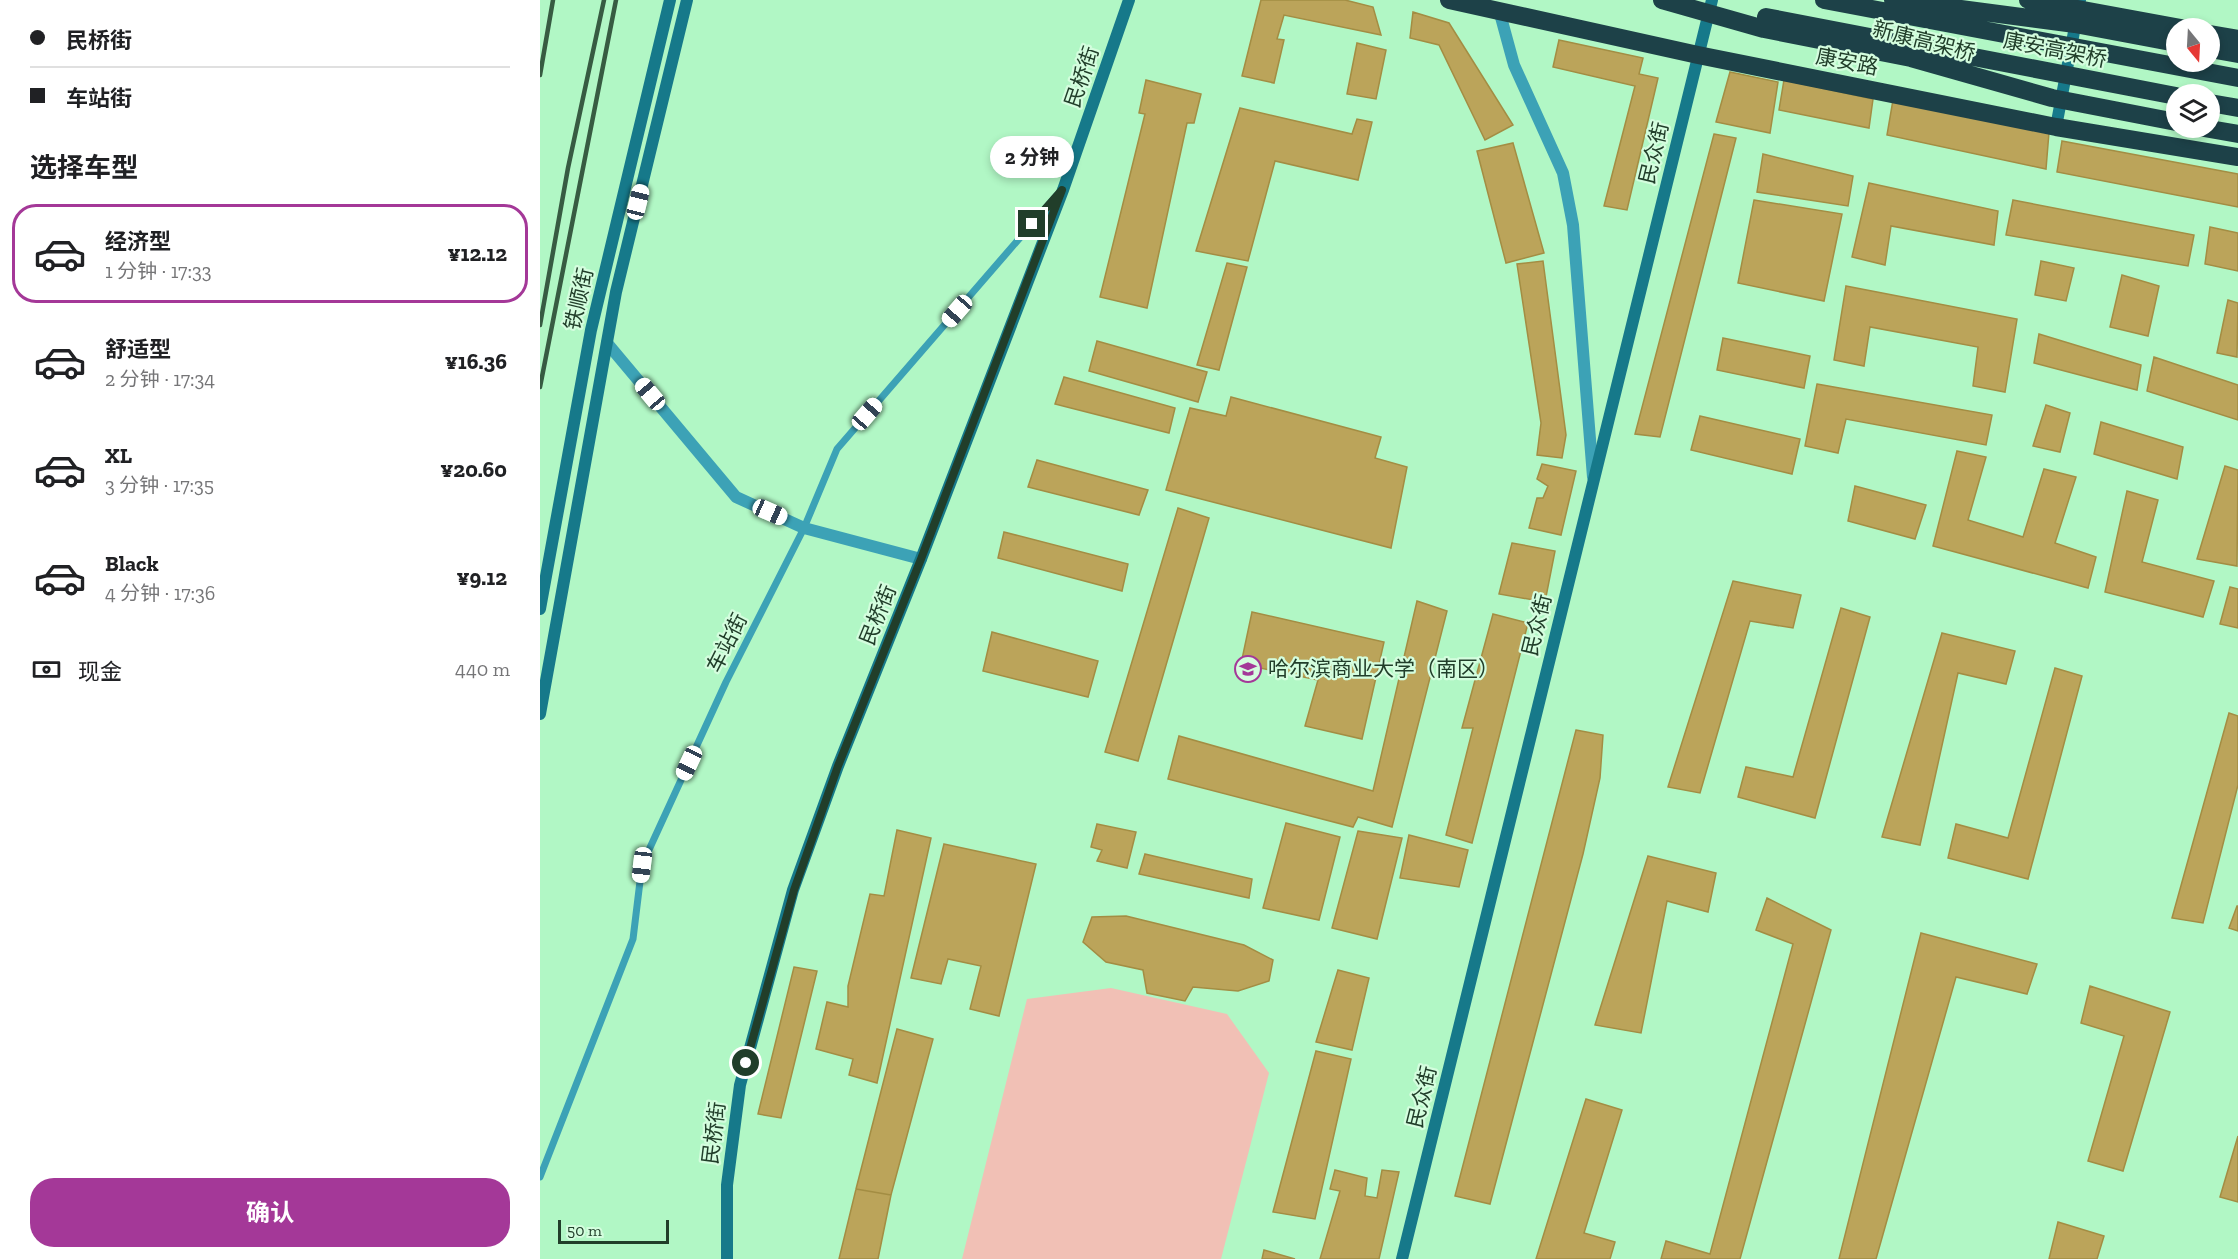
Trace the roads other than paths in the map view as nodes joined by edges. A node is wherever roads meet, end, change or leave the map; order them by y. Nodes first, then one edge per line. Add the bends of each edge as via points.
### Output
1 (670, 0) edge
2 (687, 0) edge
3 (1129, 0) edge
4 (1449, 0) edge
5 (1662, 0) edge
6 (1678, 0) edge
7 (1712, 0) edge
8 (1824, 0) edge
9 (1893, 0) edge
10 (2028, 0) edge
11 (2079, 5) edge
12 (1499, 10) junction
13 (2166, 25) edge
14 (2220, 36) edge
15 (2238, 39) edge
16 (2166, 41) edge
17 (2220, 51) edge
18 (2238, 54) edge
19 (1698, 55) junction
20 (2238, 78) edge
21 (2166, 94) edge
22 (2220, 104) edge
23 (2238, 108) edge
24 (2166, 120) edge
25 (2056, 127) junction
26 (2220, 131) edge
27 (2238, 134) edge
28 (2238, 157) edge
29 (1062, 190) junction
30 (607, 343) junction
31 (1593, 477) junction
32 (804, 528) junction
33 (921, 559) junction
34 (540, 609) edge
35 (540, 714) edge
36 (540, 1177) edge
37 (727, 1259) edge
38 (1402, 1259) edge

1 - 34 main road, 铁顺街 via 591,330
2 - 30 main road
3 - 29 main road, 民桥街
4 - 12 highway, 康安路
5 - 24 highway, 新康高架桥 via 1764,29 1911,58 2052,98
6 - 21 highway, 康安高架桥
7 - 19 main road, 民众街
8 - 20 highway, 康安高架桥
9 - 16 highway via 2075,24
10 - 11 highway
11 - 13 highway
11 - 25 main road
12 - 19 highway, 康安路
12 - 31 street via 1515,65 1563,173 1573,225
14 - 15 highway
17 - 18 highway
19 - 25 highway, 康安路
19 - 31 main road, 民众街
22 - 23 highway
25 - 28 highway, 康安路
26 - 27 highway
29 - 32 lane, 车站街 via 837,449
29 - 33 main road, 民桥街
30 - 32 street via 736,497
30 - 35 main road
31 - 38 main road, 民众街
32 - 33 street
32 - 36 lane, 车站街 via 726,682 642,865 633,939
33 - 37 main road, 民桥街 via 838,766 794,890 740,1085 727,1185

